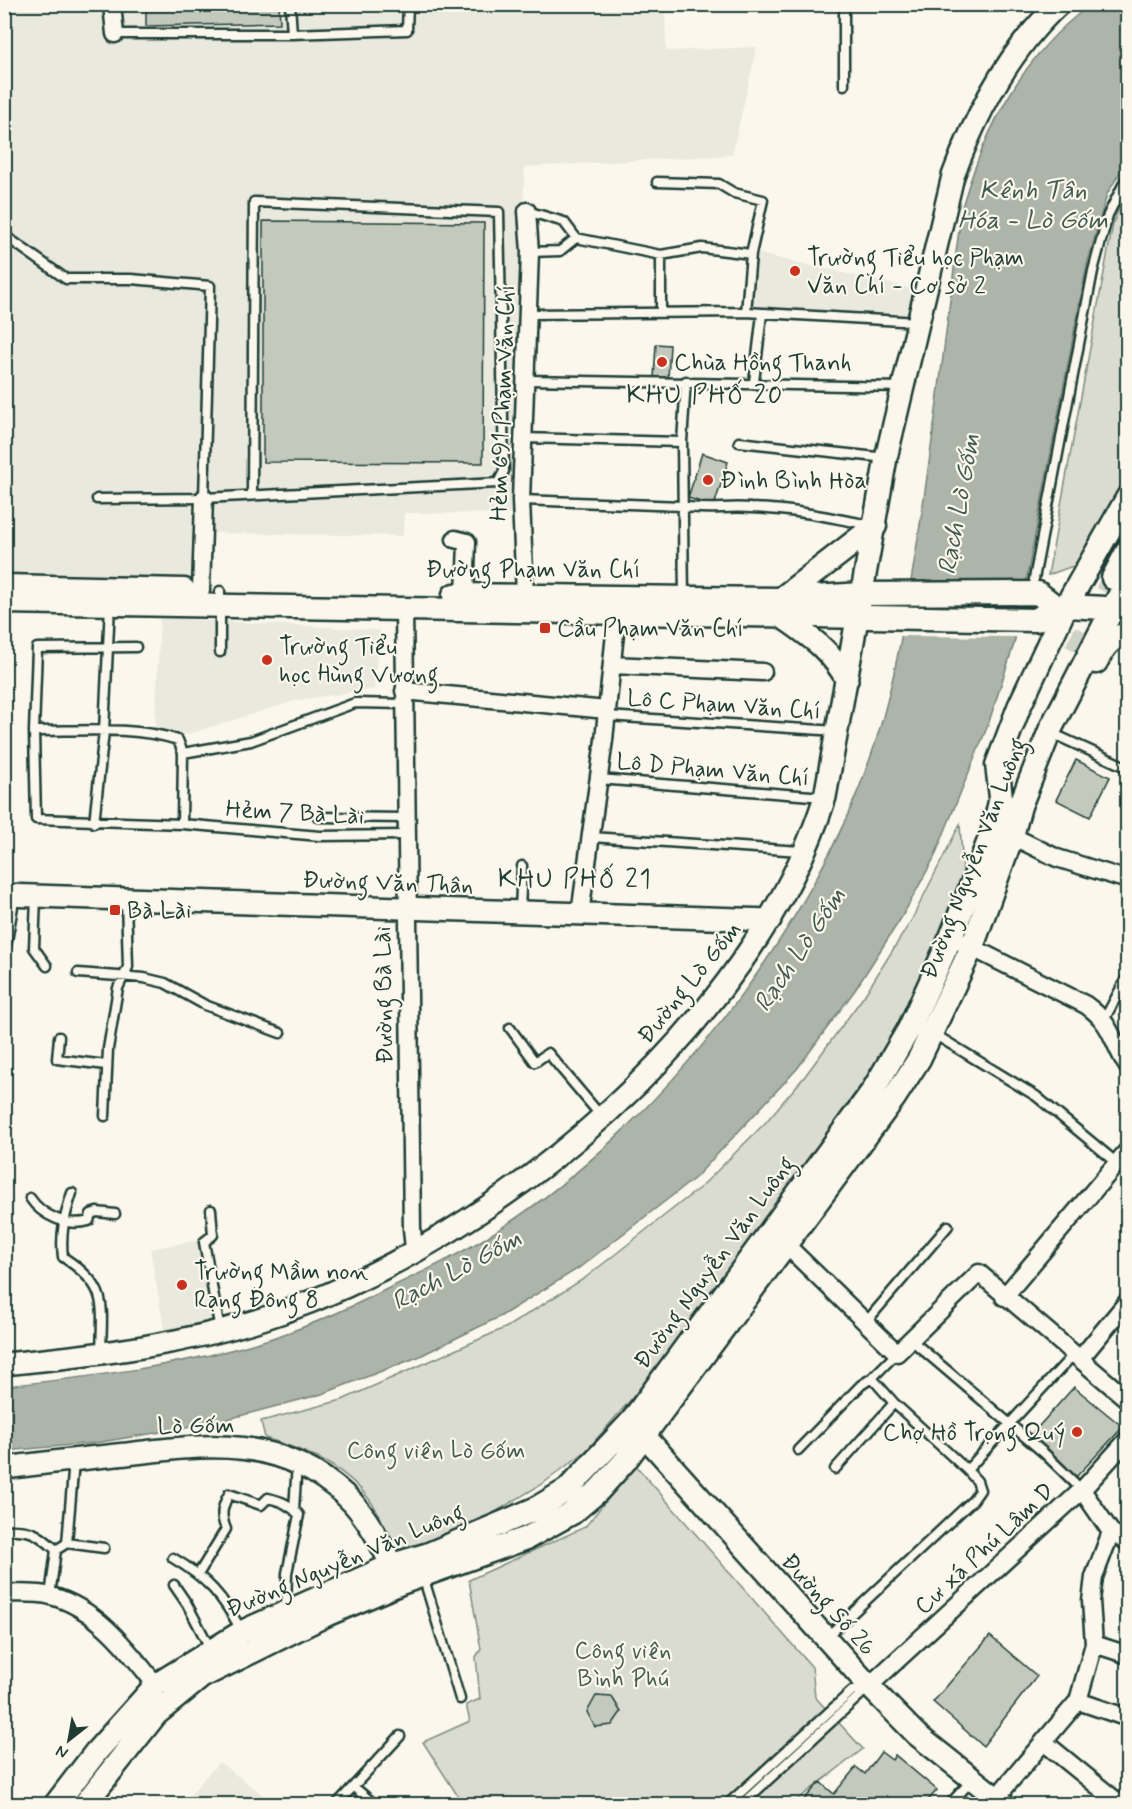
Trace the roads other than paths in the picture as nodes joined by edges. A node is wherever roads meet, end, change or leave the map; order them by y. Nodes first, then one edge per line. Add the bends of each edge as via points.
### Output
1 (112, 4) edge
2 (290, 4) edge
3 (408, 4) edge
4 (844, 4) edge
5 (1059, 4) edge
6 (115, 34) joint
7 (292, 34) junction
8 (844, 85) dead end
9 (1128, 175) edge
10 (657, 182) dead end
11 (527, 211) joint
12 (4, 235) edge
13 (576, 238) junction
14 (530, 252) junction
15 (751, 254) junction
16 (662, 255) junction
17 (746, 312) junction
18 (661, 313) junction
19 (529, 314) junction
20 (762, 314) junction
21 (918, 322) junction
22 (527, 380) junction
23 (686, 381) junction
24 (754, 382) junction
25 (902, 387) junction
26 (522, 438) junction
27 (682, 441) junction
28 (739, 442) dead end
29 (886, 458) junction
30 (252, 494) junction
31 (1128, 496) edge
32 (204, 498) junction
33 (97, 499) dead end
34 (521, 500) junction
35 (682, 506) junction
36 (1128, 524) edge
37 (875, 526) junction
38 (455, 539) dead end
39 (1128, 550) edge
40 (1114, 576) edge
41 (4, 586) edge
42 (1036, 586) junction
43 (863, 594) junction
44 (214, 596) junction
45 (465, 596) junction
46 (525, 596) junction
47 (684, 597) junction
48 (4, 602) edge
49 (404, 602) junction
50 (110, 605) junction
51 (1061, 606) junction
52 (781, 608) junction
53 (1120, 609) edge
54 (617, 614) junction
55 (858, 618) junction
56 (1128, 634) edge
57 (110, 647) junction
58 (136, 647) dead end
59 (1070, 647) tunnel mouth
60 (220, 652) dead end
61 (612, 665) junction
62 (763, 672) dead end
63 (847, 680) junction
64 (404, 698) junction
65 (607, 713) junction
66 (34, 731) junction
67 (104, 731) junction
68 (838, 731) junction
69 (1060, 737) junction
70 (183, 753) junction
71 (1128, 768) edge
72 (599, 779) junction
73 (825, 797) junction
74 (1011, 802) junction
75 (318, 817) dead end
76 (94, 823) junction
77 (182, 824) junction
78 (406, 827) junction
79 (1012, 836) junction
80 (591, 837) junction
81 (804, 852) junction
82 (522, 866) dead end
83 (1128, 880) edge
84 (10, 895) edge
85 (36, 897) junction
86 (125, 899) junction
87 (407, 906) junction
88 (520, 912) junction
89 (580, 914) junction
90 (770, 920) junction
91 (951, 938) junction
92 (972, 947) junction
93 (4, 958) edge
94 (46, 966) dead end
95 (78, 973) dead end
96 (1128, 975) edge
97 (124, 978) junction
98 (1104, 1020) junction
99 (510, 1028) dead end
100 (280, 1033) dead end
101 (932, 1033) junction
102 (59, 1037) dead end
103 (106, 1065) junction
104 (1128, 1067) edge
105 (105, 1116) dead end
106 (601, 1117) junction
107 (1122, 1157) edge
108 (72, 1192) dead end
109 (30, 1198) dead end
110 (211, 1210) dead end
111 (115, 1214) dead end
112 (63, 1219) junction
113 (948, 1226) dead end
114 (778, 1237) junction
115 (414, 1249) junction
116 (1004, 1297) junction
117 (1128, 1301) edge
118 (866, 1322) junction
119 (220, 1331) junction
120 (910, 1339) junction
121 (897, 1353) junction
122 (101, 1354) junction
123 (1077, 1357) junction
124 (4, 1364) edge
125 (872, 1378) junction
126 (1128, 1401) edge
127 (894, 1403) junction
128 (1009, 1425) junction
129 (638, 1429) junction
130 (1128, 1439) edge
131 (798, 1450) dead end
132 (74, 1460) junction
133 (297, 1464) junction
134 (4, 1468) edge
135 (835, 1469) dead end
136 (967, 1470) junction
137 (1082, 1490) junction
138 (294, 1509) junction
139 (4, 1530) edge
140 (1111, 1532) junction
141 (1128, 1542) edge
142 (67, 1543) junction
143 (104, 1548) dead end
144 (56, 1550) junction
145 (173, 1558) dead end
146 (199, 1573) junction
147 (396, 1574) junction
148 (423, 1576) junction
149 (174, 1585) dead end
150 (4, 1593) edge
151 (50, 1596) junction
152 (286, 1612) junction
153 (242, 1632) junction
154 (826, 1638) junction
155 (1094, 1644) junction
156 (211, 1649) junction
157 (1128, 1655) edge
158 (156, 1684) junction
159 (869, 1686) junction
160 (460, 1699) dead end
161 (1078, 1701) junction
162 (1128, 1718) edge
163 (400, 1736) dead end
164 (1045, 1743) junction
165 (973, 1780) junction
166 (354, 1787) junction
167 (1000, 1801) edge
168 (56, 1804) edge
169 (85, 1804) edge
170 (337, 1804) edge
171 (374, 1804) edge
172 (728, 1804) edge
173 (742, 1804) edge
174 (951, 1804) edge
175 (1120, 1804) edge

1 - 6 street
2 - 7 lane
3 - 7 lane via 407,30
4 - 8 lane
5 - 21 street, Đường Lò Gốm via 1000,78 964,145 944,206
6 - 7 lane
9 - 42 lane via 1108,215 1093,270
10 - 15 lane via 719,184 734,193 763,200
11 - 13 lane via 564,222
11 - 14 street, Hẻm 691 Phạm Văn Chí
12 - 32 lane via 66,279 131,279 210,286
13 - 14 lane via 560,251
13 - 16 lane
14 - 19 street, Hẻm 691 Phạm Văn Chí
15 - 16 lane via 702,248
15 - 17 lane
16 - 18 lane
17 - 18 lane
17 - 20 lane
18 - 19 lane
19 - 22 street, Hẻm 691 Phạm Văn Chí
20 - 21 lane
20 - 24 lane
21 - 25 street, Đường Lò Gốm
22 - 23 lane
22 - 26 street, Hẻm 691 Phạm Văn Chí
23 - 24 lane
23 - 27 lane
24 - 25 lane
25 - 29 street, Đường Lò Gốm
26 - 27 lane
26 - 34 street, Hẻm 691 Phạm Văn Chí
27 - 35 lane
28 - 29 lane
29 - 37 street, Đường Lò Gốm
30 - 30 lane via 254,202 499,212 504,471 498,483
30 - 32 lane
31 - 51 main road, Đường Nguyễn Văn Luông
32 - 33 lane
32 - 44 street
34 - 35 lane
34 - 46 street, Hẻm 691 Phạm Văn Chí
35 - 37 lane via 699,510 748,507 802,511
35 - 47 lane
36 - 40 main road
37 - 43 street, Đường Lò Gốm
37 - 52 main road
38 - 45 street via 467,543
39 - 40 main road
40 - 53 main road, Đường Nguyễn Văn Luông
41 - 44 main road, Đường Phạm Văn Chí
42 - 43 main road, Đường Phạm Văn Chí
42 - 51 main road
43 - 52 main road, Đường Phạm Văn Chí
43 - 55 street, Đường Lò Gốm
44 - 49 main road, Đường Phạm Văn Chí
44 - 50 main road, Đường Phạm Văn Chí
44 - 60 lane
45 - 46 main road, Đường Phạm Văn Chí
45 - 49 main road, Đường Phạm Văn Chí
46 - 47 main road, Đường Phạm Văn Chí
47 - 52 main road, Đường Phạm Văn Chí
48 - 50 main road, Đường Phạm Văn Chí
49 - 54 main road, Đường Phạm Văn Chí
49 - 64 street, Đường Bà Lài
50 - 57 lane
51 - 53 main road
51 - 55 main road, Đường Phạm Văn Chí via 1036,620
51 - 74 main road, Đường Nguyễn Văn Luông via 997,765
52 - 54 main road, Đường Phạm Văn Chí
52 - 55 main road, Đường Phạm Văn Chí
52 - 63 street via 835,659
53 - 74 main road, Đường Nguyễn Văn Luông via 1067,694
54 - 61 street
55 - 63 street, Đường Lò Gốm
56 - 69 main road via 1115,636 1103,648
57 - 58 lane
57 - 66 lane via 37,648
57 - 67 lane
59 - 74 main road via 1024,783
61 - 62 street
61 - 65 street
63 - 68 street, Đường Lò Gốm
64 - 65 street
64 - 70 lane via 356,704 251,741
64 - 78 street, Đường Bà Lài
65 - 68 lane, Lô C Phạm Văn Chí
65 - 72 street
66 - 67 lane
66 - 76 lane, Hẻm 7 Bà Lài via 36,819
67 - 70 lane via 164,735 178,740
67 - 76 lane
68 - 73 street, Đường Lò Gốm
69 - 71 lane
69 - 74 main road via 1035,791
70 - 77 lane
72 - 73 lane, Lô D Phạm Văn Chí
72 - 80 street
73 - 81 street, Đường Lò Gốm
74 - 79 main road, Đường Nguyễn Văn Luông
74 - 91 main road, Đường Nguyễn Văn Luông via 994,828
75 - 78 lane
76 - 77 lane, Hẻm 7 Bà Lài
77 - 78 lane, Hẻm 7 Bà Lài via 320,837
78 - 87 street, Đường Bà Lài
79 - 83 street via 1057,858
79 - 92 main road, Đường Nguyễn Văn Luông
80 - 81 lane
80 - 89 street
81 - 90 street, Đường Lò Gốm
82 - 88 lane
84 - 85 street, Đường Văn Thân
84 - 93 lane
85 - 86 street, Đường Văn Thân
85 - 94 lane via 34,948
86 - 87 street, Đường Văn Thân
86 - 97 lane via 128,967
87 - 88 street, Đường Văn Thân
87 - 115 street, Đường Bà Lài
88 - 89 street, Đường Văn Thân
89 - 90 street, Đường Văn Thân
90 - 106 street, Đường Lò Gốm via 703,1013
91 - 92 street
91 - 114 main road, Đường Nguyễn Văn Luông via 909,1029
92 - 98 street via 1086,1005
92 - 101 main road, Đường Nguyễn Văn Luông
95 - 97 lane
96 - 98 lane
97 - 100 lane via 165,983 205,1005
97 - 103 lane via 118,988
98 - 104 street
99 - 106 lane via 535,1062 548,1053
101 - 107 lane via 1036,1096
101 - 114 main road, Đường Nguyễn Văn Luông via 894,1098
102 - 103 lane via 57,1059
103 - 105 lane
106 - 115 street, Đường Lò Gốm via 504,1193
107 - 116 street
108 - 112 lane
109 - 112 lane via 48,1217
110 - 119 lane via 213,1235 204,1242
111 - 112 lane via 97,1212 89,1221 79,1224
112 - 122 lane via 63,1257 84,1271 102,1297
113 - 118 lane
114 - 118 street
114 - 129 main road, Đường Nguyễn Văn Luông
115 - 119 street, Đường Lò Gốm via 317,1299
116 - 120 street via 979,1273
116 - 123 street
117 - 123 street
118 - 121 street
119 - 122 street, Đường Lò Gốm
120 - 121 street
120 - 128 lane
121 - 125 lane
122 - 124 street, Đường Lò Gốm
123 - 126 street
123 - 128 lane
125 - 127 lane
125 - 131 lane
127 - 135 lane
127 - 136 lane
128 - 136 lane
128 - 137 lane
129 - 147 main road, Đường Nguyễn Văn Luông via 567,1490 535,1509 429,1554
129 - 148 main road, Đường Nguyễn Văn Luông via 598,1491 572,1513 527,1538
129 - 154 street, Đường Số 26
130 - 137 street, Cư xá Phú Lâm D
132 - 133 street, Lò Gốm via 202,1445 238,1447
132 - 134 street, Lò Gốm
132 - 142 lane
133 - 138 lane
133 - 147 street, Lò Gốm via 314,1470 347,1497 370,1527
136 - 154 lane via 980,1490 973,1500
137 - 140 street
137 - 159 street, Cư xá Phú Lâm D
138 - 146 lane via 268,1498 261,1505 229,1494 222,1508 226,1529
138 - 152 lane via 299,1515 287,1573
139 - 144 lane via 27,1529
140 - 141 street
140 - 155 street via 1094,1577
142 - 143 lane
142 - 144 lane
144 - 151 lane
145 - 146 lane
146 - 153 lane via 225,1599
147 - 148 main road, Đường Nguyễn Văn Luông
147 - 152 main road, Đường Nguyễn Văn Luông
147 - 169 main road, Đường Nguyễn Văn Luông via 328,1614 201,1677 156,1714
148 - 160 lane
149 - 156 lane
150 - 151 street
151 - 158 street via 72,1605 113,1633
152 - 153 main road, Đường Nguyễn Văn Luông
153 - 156 main road, Đường Nguyễn Văn Luông
154 - 159 street, Đường Số 26
155 - 157 street
155 - 161 street
156 - 158 main road, Đường Nguyễn Văn Luông
158 - 168 main road, Đường Nguyễn Văn Luông
159 - 165 street, Đường Số 26 via 916,1734
159 - 172 lane via 852,1691
159 - 173 lane
161 - 162 street
161 - 164 street
163 - 166 lane
164 - 167 street
164 - 175 street
165 - 167 street, Đường Số 26
165 - 174 lane
166 - 170 lane
166 - 171 lane

